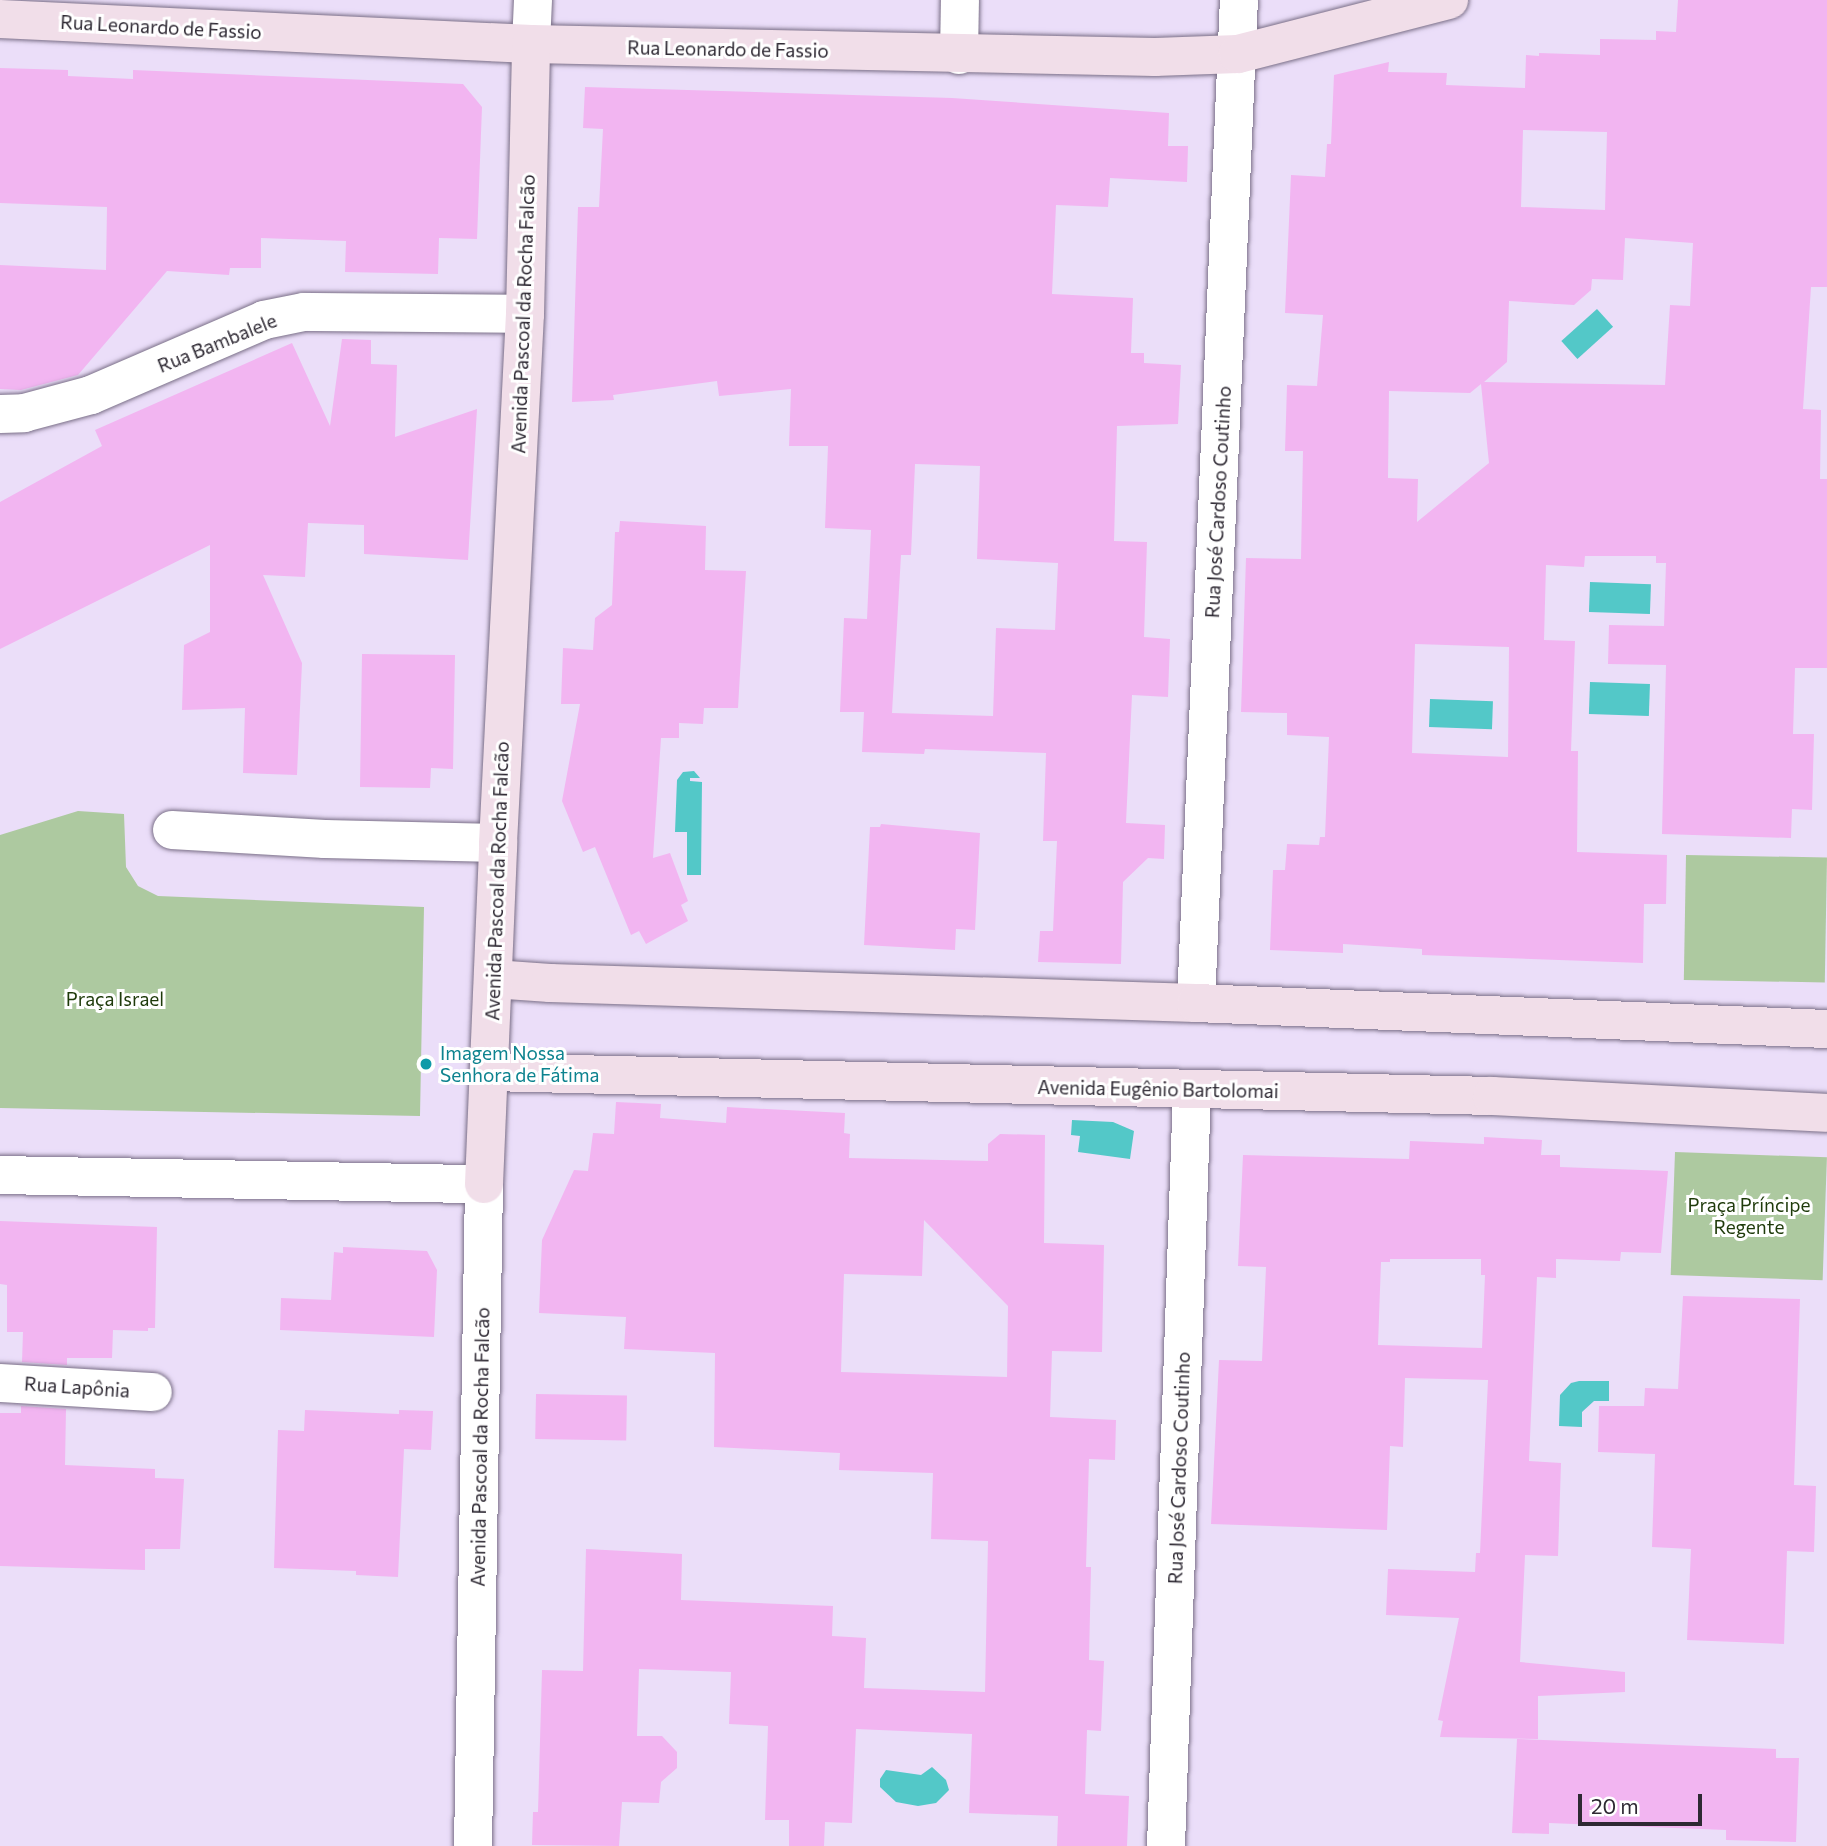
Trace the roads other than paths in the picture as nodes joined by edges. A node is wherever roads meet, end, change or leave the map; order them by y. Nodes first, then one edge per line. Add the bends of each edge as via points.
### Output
1 (533, 0) edge
2 (960, 0) edge
3 (1240, 0) edge
4 (1450, 0) edge
5 (0, 19) edge
6 (531, 44) junction
7 (1238, 54) junction
8 (959, 55) junction
9 (525, 314) junction
10 (0, 414) edge
11 (172, 830) dead end
12 (498, 843) junction
13 (493, 979) junction
14 (1196, 1003) junction
15 (1827, 1029) edge
16 (489, 1072) junction
17 (1192, 1090) junction
18 (1827, 1113) edge
19 (0, 1175) edge
20 (484, 1184) junction
21 (0, 1382) edge
22 (153, 1392) dead end
23 (473, 1846) edge
24 (1166, 1846) edge

1 - 6 street, Avenida Pascoal da Rocha Falcão
2 - 8 street
3 - 7 street, Rua José Cardoso Coutinho
4 - 7 street, Rua Leonardo de Fassio
5 - 6 street, Rua Leonardo de Fassio
6 - 8 street, Rua Leonardo de Fassio
6 - 9 street, Avenida Pascoal da Rocha Falcão
7 - 8 street, Rua Leonardo de Fassio
7 - 14 street, Rua José Cardoso Coutinho
9 - 10 street, Rua Bambalele via 304,312 264,320 91,395 24,413
9 - 12 street, Avenida Pascoal da Rocha Falcão
11 - 12 street
12 - 13 street, Avenida Pascoal da Rocha Falcão
13 - 14 street
13 - 16 street, Avenida Pascoal da Rocha Falcão
14 - 15 street
16 - 17 street, Avenida Eugênio Bartolomai
16 - 20 street, Avenida Pascoal da Rocha Falcão
17 - 18 street, Avenida Eugênio Bartolomai via 1492,1096
17 - 24 street, Rua José Cardoso Coutinho
19 - 20 street
20 - 23 street, Avenida Pascoal da Rocha Falcão
21 - 22 street, Rua Lapônia

